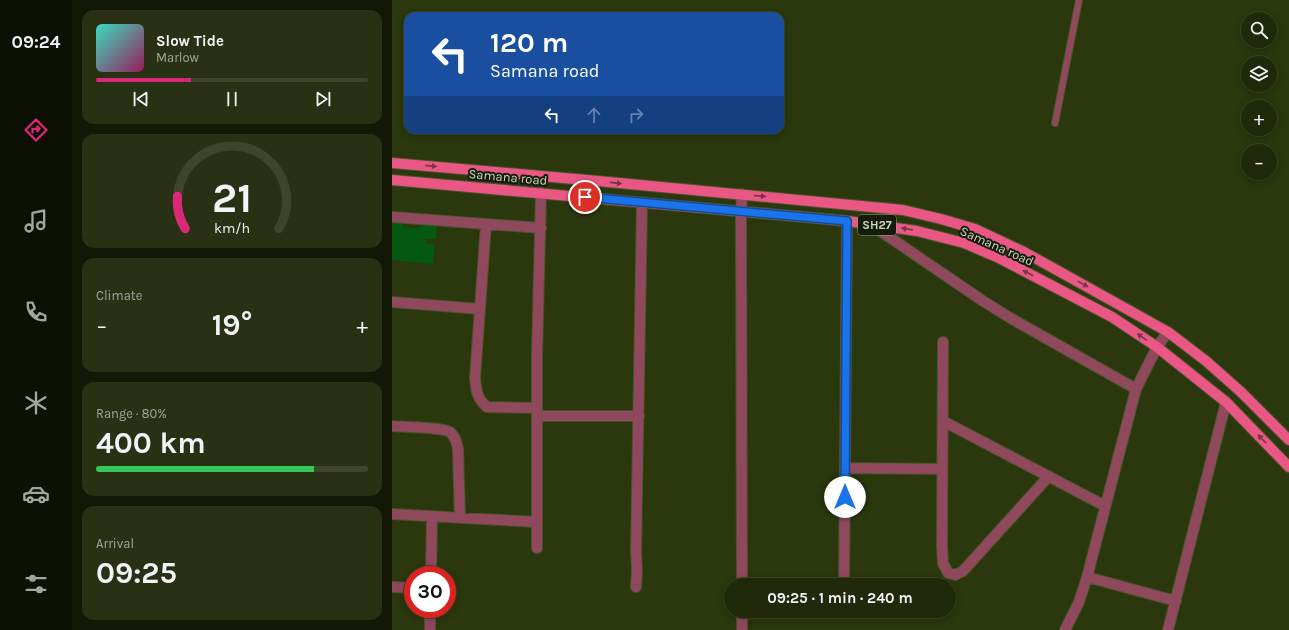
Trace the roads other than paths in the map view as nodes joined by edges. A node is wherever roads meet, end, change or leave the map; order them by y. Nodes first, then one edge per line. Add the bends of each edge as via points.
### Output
1 (1079, 0) edge
2 (1055, 123) dead end
3 (392, 163) edge
4 (392, 180) edge
5 (541, 193) junction
6 (742, 194) junction
7 (642, 203) junction
8 (741, 212) junction
9 (392, 217) edge
10 (847, 221) junction
11 (486, 224) junction
12 (870, 224) junction
13 (541, 228) junction
14 (392, 302) edge
15 (480, 309) junction
16 (1168, 332) junction
17 (944, 342) dead end
18 (1157, 347) junction
19 (1136, 389) junction
20 (1226, 402) junction
21 (537, 412) junction
22 (639, 416) junction
23 (943, 421) junction
24 (392, 426) edge
25 (1289, 440) edge
26 (1289, 467) edge
27 (845, 468) junction
28 (942, 469) junction
29 (1049, 476) junction
30 (1105, 506) junction
31 (392, 514) edge
32 (432, 516) junction
33 (460, 518) junction
34 (537, 522) junction
35 (536, 548) dead end
36 (431, 566) edge
37 (1087, 577) junction
38 (742, 578) edge
39 (844, 578) edge
40 (392, 587) edge
41 (636, 587) dead end
42 (404, 588) edge
43 (1176, 601) junction
44 (430, 618) edge
45 (742, 618) edge
46 (430, 630) edge
47 (742, 630) edge
48 (1064, 630) edge
49 (1168, 630) edge

1 - 2 lane
3 -> 6 main road, Samana road / SH27
4 - 5 main road, Samana road / SH27
5 - 7 main road, Samana road / SH27
5 - 13 street
6 - 8 street
6 -> 16 main road, Samana road / SH27 via 903,210 975,229 1062,272
7 - 8 main road, Samana road / SH27
7 - 22 street
8 - 10 main road, Samana road / SH27
8 - 38 street
9 - 11 street
10 - 12 main road, Samana road / SH27
10 - 27 street
11 - 13 street
11 - 15 street
18 -> 12 main road, Samana road / SH27 via 1112,317 999,258 964,243 917,231
12 - 19 street via 1012,319
13 - 21 street
14 - 15 street
15 - 21 street via 475,378 481,402 488,407
16 - 18 street
16 - 25 main road, Samana road / SH27 via 1241,392
17 - 23 street
18 - 19 street
18 - 20 main road, Samana road / SH27
19 - 30 street
26 -> 20 main road, Samana road / SH27
20 - 43 street
21 - 22 street
21 - 34 street
22 - 41 street
23 - 28 street
23 - 29 street
24 - 33 street via 440,429 449,431 456,439
27 - 28 street
27 - 39 street
28 - 29 street via 943,563 948,573 954,575 963,571
29 - 30 street
30 - 37 street
31 - 32 street
32 - 33 street
32 - 36 street
33 - 34 street
34 - 35 street
37 - 43 street
37 - 48 street via 1079,602
40 - 42 street
43 - 49 street
44 - 46 street
45 - 47 street

